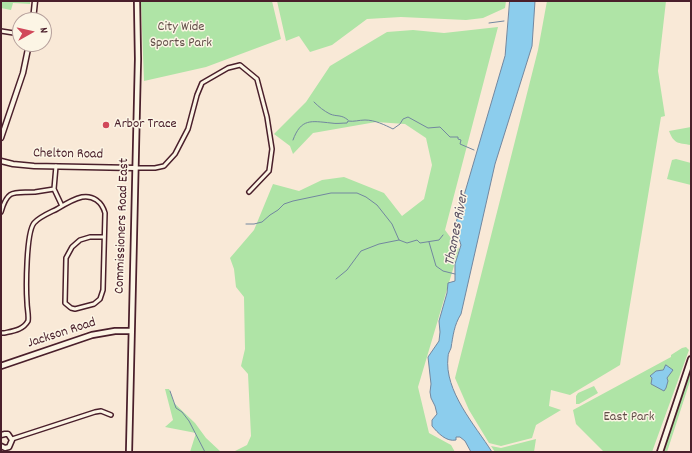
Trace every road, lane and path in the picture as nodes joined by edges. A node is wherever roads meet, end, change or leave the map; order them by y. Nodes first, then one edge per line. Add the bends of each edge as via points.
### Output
1 (35, 1) edge
2 (136, 1) edge
3 (34, 12) edge
4 (1, 31) edge
5 (12, 33) edge
6 (27, 52) edge
7 (1, 138) edge
8 (1, 161) edge
9 (56, 166) junction
10 (135, 168) junction
11 (54, 189) junction
12 (249, 192) dead end
13 (62, 206) junction
14 (1, 212) edge
15 (104, 237) junction
16 (131, 331) junction
17 (1, 333) edge
18 (691, 359) edge
19 (1, 366) edge
20 (111, 415) dead end
21 (1, 429) edge
22 (2, 434) edge
23 (12, 439) junction
24 (1, 446) edge
25 (129, 452) edge
26 (660, 452) edge

1 - 3 street
2 - 10 main road, Commissioners Road East via 138,59
4 - 5 street
6 - 7 street
8 - 9 street, Chelton Road
9 - 10 street, Chelton Road
9 - 11 street
10 - 12 street via 164,166 175,154 188,129 202,83 228,68 240,65 256,79 267,116 272,150 269,171
10 - 16 main road, Commissioners Road East
11 - 13 street
11 - 14 street via 16,192 5,200
13 - 15 street via 83,197 97,200 105,212
13 - 17 street via 34,223 29,234 28,321 21,328
15 - 15 street via 103,290 100,299 94,304 75,310 65,304 66,258 72,247 80,240
16 - 19 main road, Jackson Road via 92,335
16 - 25 main road, Commissioners Road East
18 - 26 main road
20 - 23 street via 101,411 95,412
21 - 22 street
22 - 23 street via 8,434
23 - 24 street via 10,446

